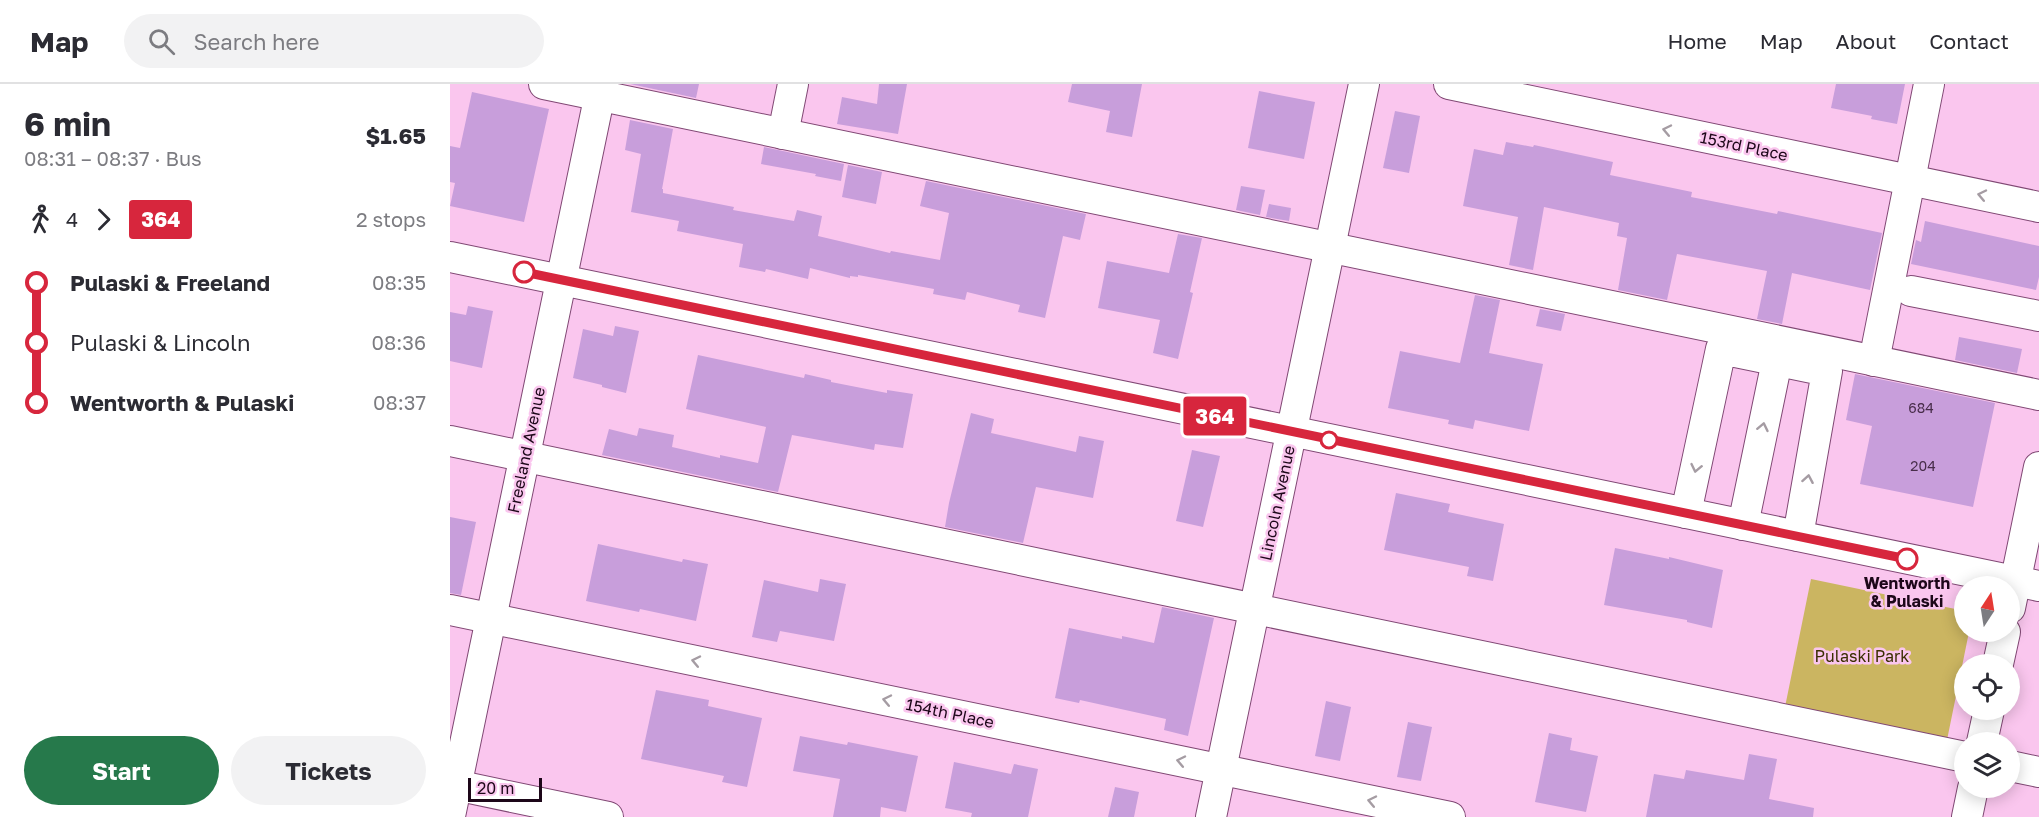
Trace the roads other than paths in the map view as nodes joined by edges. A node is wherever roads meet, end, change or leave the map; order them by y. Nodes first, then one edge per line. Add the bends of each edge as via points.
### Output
1 (544, 84) edge
2 (794, 84) edge
3 (1364, 84) edge
4 (1449, 84) edge
5 (1929, 84) edge
6 (601, 90) edge
7 (783, 134) junction
8 (1910, 180) junction
9 (2039, 207) edge
10 (1330, 248) junction
11 (450, 257) edge
12 (562, 280) junction
13 (1911, 291) dead end
14 (2039, 316) edge
15 (1777, 361) junction
16 (1874, 361) junction
17 (2039, 395) edge
18 (1292, 432) junction
19 (450, 441) edge
20 (525, 457) junction
21 (2039, 467) edge
22 (1686, 513) junction
23 (1743, 525) junction
24 (1798, 536) junction
25 (2021, 592) edge
26 (1255, 609) junction
27 (450, 610) edge
28 (491, 618) junction
29 (1954, 755) edge
30 (2020, 768) edge
31 (1221, 770) junction
32 (2039, 772) edge
33 (453, 785) edge
34 (1971, 798) edge
35 (450, 816) edge
36 (608, 817) edge
37 (1212, 817) edge
38 (1450, 817) edge
39 (1967, 817) edge

1 - 6 street
2 - 7 street
3 - 10 street, Lincoln Avenue
8 -> 4 street, 153rd Place
5 - 8 street
6 - 7 street
6 - 12 street, Freeland Avenue
7 - 10 street
9 -> 8 street, 153rd Place
8 - 16 street
10 - 16 street
10 - 18 street, Lincoln Avenue
11 - 12 street
12 - 18 street
12 - 20 street, Freeland Avenue
13 - 14 street
15 -> 22 street via 1721,349
23 -> 15 street
24 -> 15 street via 1827,371
16 - 17 street
18 - 22 street
18 - 26 street, Lincoln Avenue
19 - 20 street
20 - 26 street
20 - 28 street, Freeland Avenue
21 - 25 street
22 - 23 street
23 - 24 street
24 - 25 street
26 - 29 street
26 - 31 street, Lincoln Avenue
27 - 28 street, 154th Place
31 -> 28 street, 154th Place
28 - 33 street, Freeland Avenue
30 - 32 street
31 - 37 street, Lincoln Avenue
38 -> 31 street, 154th Place
33 - 35 street, Freeland Avenue
33 - 36 street
34 - 39 street

